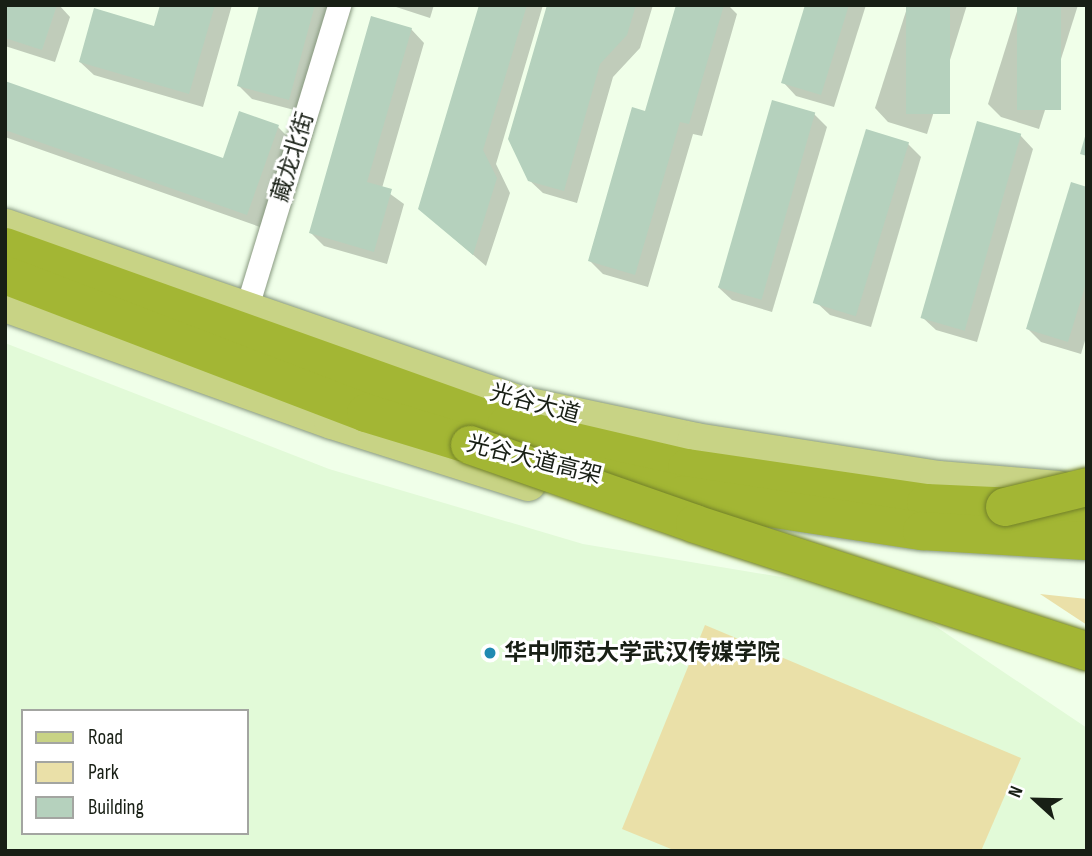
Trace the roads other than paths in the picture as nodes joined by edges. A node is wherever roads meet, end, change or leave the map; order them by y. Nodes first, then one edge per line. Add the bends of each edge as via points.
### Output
1 (339, 5) edge
2 (5, 227) edge
3 (5, 247) edge
4 (5, 275) edge
5 (5, 303) edge
6 (246, 310) junction
7 (470, 445) junction
8 (1087, 489) edge
9 (1005, 507) junction
10 (1087, 510) edge
11 (1087, 541) edge
12 (1087, 560) edge
13 (1087, 651) edge

1 - 6 street, 藏龙北街
2 - 6 main road, 光谷大道
3 - 9 highway, 光谷大道高架 via 506,426 687,468 926,503
4 - 7 highway, 光谷大道高架 via 366,413
5 - 12 main road via 508,478 678,511 927,546
6 - 8 main road, 光谷大道 via 520,404 695,441 938,479
7 - 11 highway, 光谷大道高架, bridge via 682,495 922,531
7 - 13 highway, bridge via 695,524
8 - 9 highway, bridge
9 - 10 highway, 光谷大道高架, bridge

